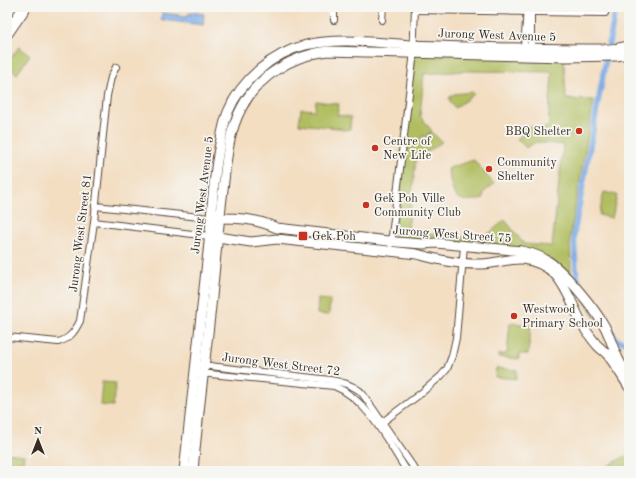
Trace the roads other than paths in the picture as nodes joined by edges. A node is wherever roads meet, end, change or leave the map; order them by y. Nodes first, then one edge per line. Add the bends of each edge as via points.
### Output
1 (25, 7) edge
2 (334, 7) edge
3 (383, 7) edge
4 (415, 9) edge
5 (528, 9) edge
6 (604, 13) dead end
7 (334, 20) dead end
8 (382, 20) dead end
9 (7, 33) edge
10 (629, 46) edge
11 (528, 48) junction
12 (413, 49) junction
13 (629, 54) edge
14 (116, 67) dead end
15 (95, 206) junction
16 (210, 218) junction
17 (220, 218) junction
18 (94, 222) junction
19 (340, 235) junction
20 (213, 236) junction
21 (392, 241) junction
22 (339, 245) junction
23 (464, 246) junction
24 (391, 252) junction
25 (462, 263) junction
26 (7, 337) edge
27 (625, 364) edge
28 (199, 369) junction
29 (629, 377) edge
30 (629, 387) edge
31 (383, 422) junction
32 (378, 426) junction
33 (184, 471) edge
34 (193, 471) edge
35 (407, 471) edge
36 (416, 471) edge

1 - 9 highway
2 - 7 street
3 - 8 street
4 - 5 street
4 - 12 street
5 - 6 street
5 - 11 street
10 - 11 street, Jurong West Avenue 5 via 591,50
11 - 12 street, Jurong West Avenue 5
12 - 13 street, Jurong West Avenue 5 via 563,57
12 - 16 street, Jurong West Avenue 5 via 326,41 288,51 254,75 238,93 225,120 218,152
12 - 17 street, Jurong West Avenue 5 via 310,53 291,61 261,82 248,97 234,123
12 - 21 street
14 - 15 street, Jurong West Street 81 via 107,96
15 - 16 street
15 - 18 street, Jurong West Street 81
16 - 17 street, Jurong West Street 75
16 - 20 street, Jurong West Avenue 5
17 - 19 street, Jurong West Street 75 via 247,218 277,228
17 - 20 street, Jurong West Avenue 5
18 - 20 street
18 - 26 street, Jurong West Street 81 via 82,312 75,332 58,342
19 - 21 street, Jurong West Street 75
19 - 22 street
20 - 22 street, Jurong West Street 75 via 251,242 277,239
20 - 28 street, Jurong West Avenue 5
21 - 23 street, Jurong West Street 75
21 - 24 street
22 - 24 street, Jurong West Street 75
23 - 25 street
23 - 27 street, Jurong West Street 75 via 522,251 548,261 577,289 604,325
24 - 25 street, Jurong West Street 75 via 417,254
25 - 30 street, Jurong West Street 75 via 484,264 520,259 536,262 550,270 561,281 586,330 606,353
25 - 31 street via 456,338 447,369 442,376
27 - 29 street, Jurong West Street 75
28 - 31 street, Jurong West Street 72 via 341,381 359,390
28 - 32 street, Jurong West Street 72 via 334,386 359,402
28 - 33 street, Jurong West Avenue 5
28 - 34 street, Jurong West Avenue 5
31 - 32 street
31 - 36 street, Jurong West Street 72
32 - 35 street, Jurong West Street 72

